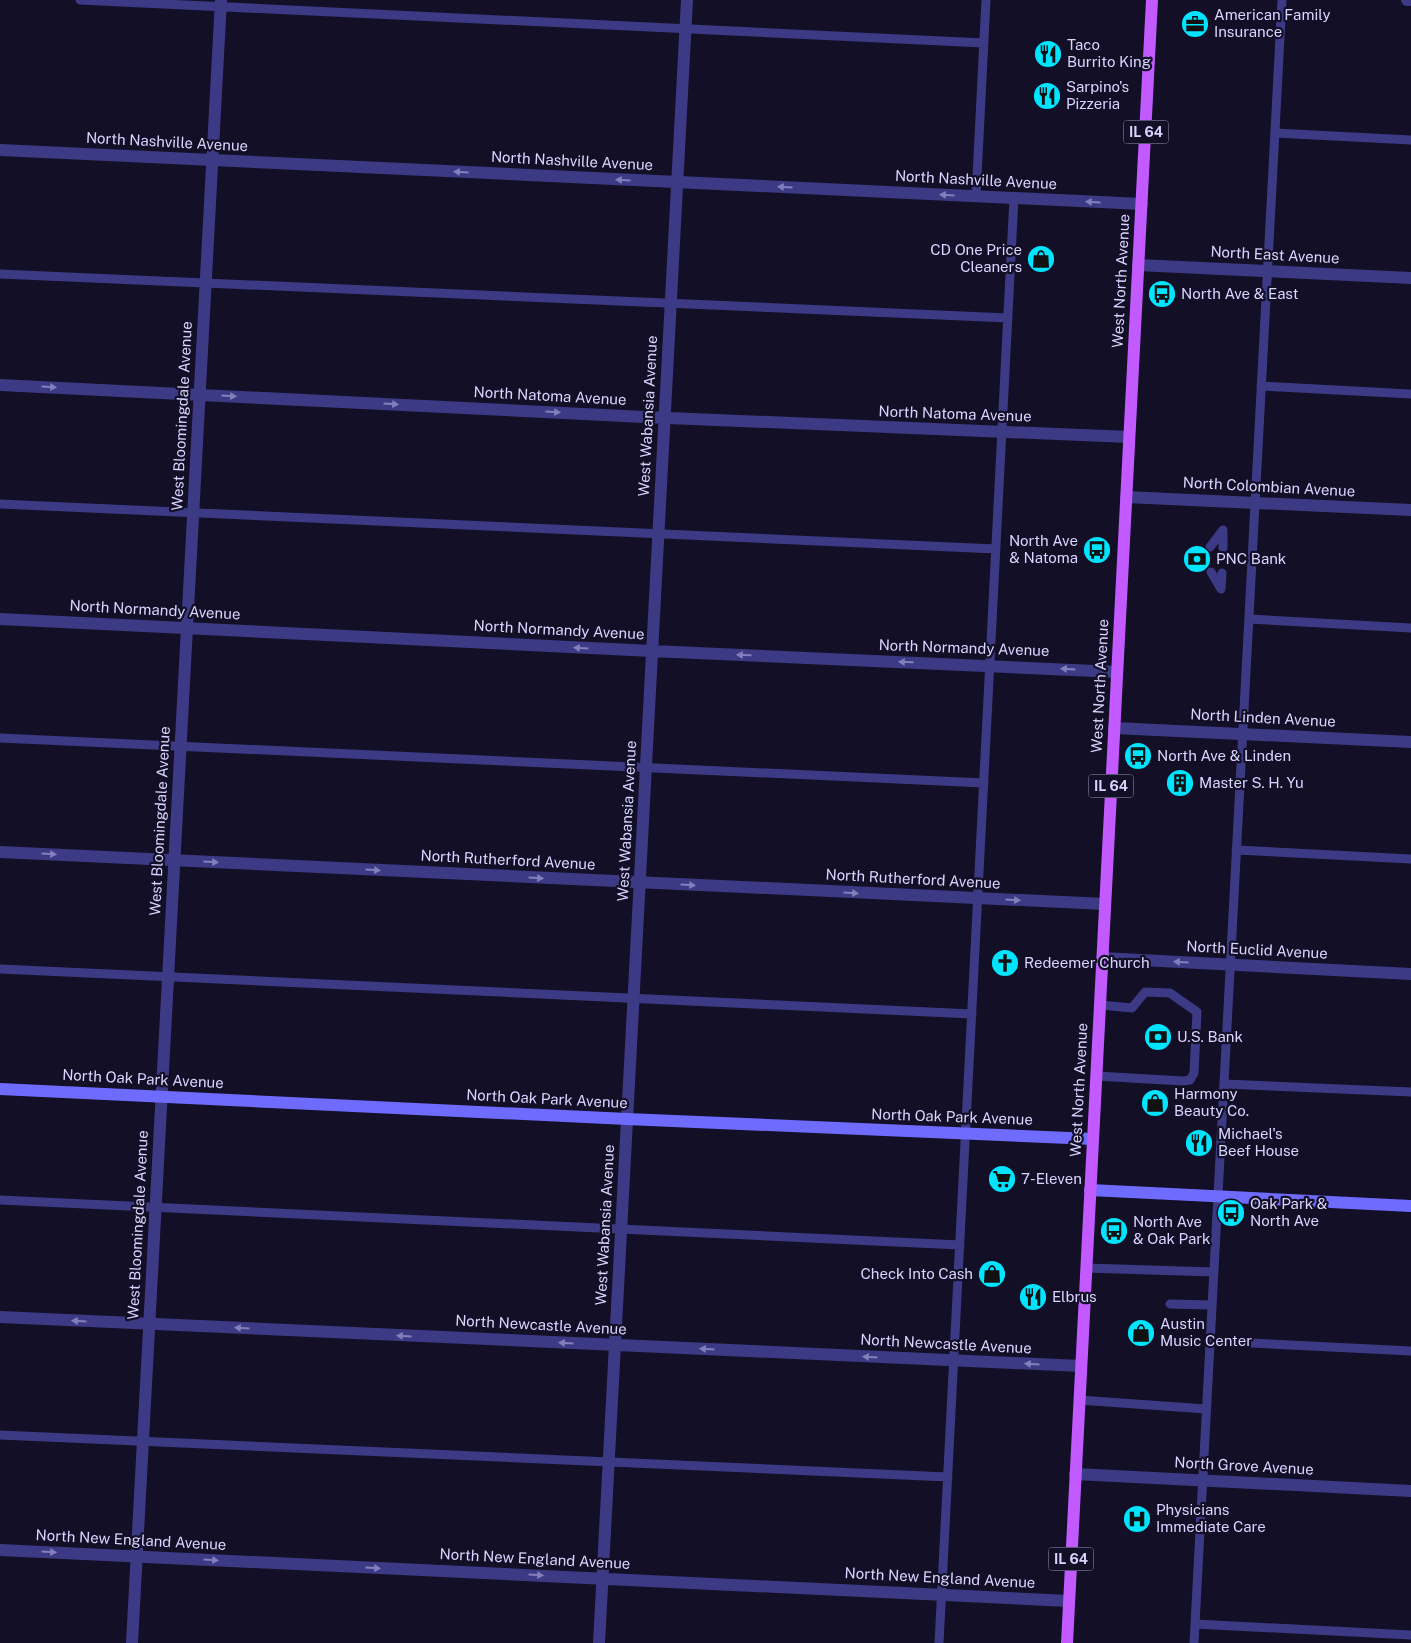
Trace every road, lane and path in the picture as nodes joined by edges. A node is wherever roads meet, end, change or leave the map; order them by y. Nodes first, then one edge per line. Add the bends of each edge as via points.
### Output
1 (80, 0) edge
2 (687, 0) edge
3 (986, 0) edge
4 (1152, 0) edge
5 (1282, 0) edge
6 (1407, 0) edge
7 (1411, 0) edge
8 (220, 3) edge
9 (685, 28) junction
10 (984, 42) junction
11 (1275, 133) junction
12 (1411, 140) edge
13 (0, 150) edge
14 (212, 160) junction
15 (677, 182) junction
16 (976, 196) junction
17 (1014, 198) junction
18 (1142, 204) junction
19 (1138, 265) junction
20 (1268, 271) junction
21 (0, 274) edge
22 (1411, 278) edge
23 (205, 283) junction
24 (671, 303) junction
25 (1008, 318) junction
26 (0, 385) edge
27 (1261, 386) junction
28 (199, 394) junction
29 (1411, 394) edge
30 (664, 418) junction
31 (1002, 432) junction
32 (1129, 437) junction
33 (1126, 497) junction
34 (1255, 503) junction
35 (0, 504) edge
36 (1411, 510) edge
37 (193, 512) junction
38 (1223, 530) dead end
39 (658, 534) junction
40 (1217, 548) dead end
41 (996, 549) junction
42 (1217, 573) dead end
43 (1221, 589) dead end
44 (0, 619) edge
45 (1249, 619) junction
46 (187, 627) junction
47 (1411, 628) edge
48 (652, 651) junction
49 (990, 666) junction
50 (1117, 672) junction
51 (1114, 728) junction
52 (1243, 733) junction
53 (0, 738) edge
54 (1411, 742) edge
55 (180, 746) junction
56 (646, 768) junction
57 (984, 783) junction
58 (1236, 850) junction
59 (0, 852) edge
60 (1411, 859) edge
61 (174, 860) junction
62 (640, 883) junction
63 (978, 898) junction
64 (1105, 904) junction
65 (1102, 958) junction
66 (1230, 964) junction
67 (0, 969) edge
68 (1411, 974) edge
69 (168, 976) junction
70 (633, 999) junction
71 (1100, 1005) junction
72 (972, 1014) junction
73 (1096, 1076) junction
74 (1224, 1084) junction
75 (0, 1089) edge
76 (1411, 1092) edge
77 (162, 1096) junction
78 (627, 1119) junction
79 (966, 1134) junction
80 (1093, 1139) junction
81 (1090, 1190) junction
82 (1218, 1196) junction
83 (0, 1200) edge
84 (1411, 1206) edge
85 (156, 1207) junction
86 (621, 1230) junction
87 (960, 1245) junction
88 (1086, 1268) junction
89 (1214, 1272) junction
90 (1170, 1304) dead end
91 (1212, 1305) junction
92 (0, 1317) edge
93 (149, 1324) junction
94 (1210, 1341) junction
95 (615, 1345) junction
96 (1411, 1351) edge
97 (954, 1360) junction
98 (1081, 1366) junction
99 (1079, 1400) junction
100 (1206, 1409) junction
101 (0, 1435) edge
102 (143, 1441) junction
103 (609, 1462) junction
104 (1075, 1474) junction
105 (948, 1477) junction
106 (1202, 1481) junction
107 (1411, 1491) edge
108 (0, 1550) edge
109 (137, 1556) junction
110 (602, 1579) junction
111 (942, 1595) junction
112 (1069, 1601) junction
113 (1195, 1624) junction
114 (1411, 1635) edge
115 (132, 1643) edge
116 (599, 1643) edge
117 (939, 1643) edge
118 (1067, 1643) edge
119 (1194, 1643) edge

1 - 8 lane
2 - 9 street, West Wabansia Avenue
3 - 10 lane
4 - 18 main road, West North Avenue / IL 64
5 - 11 lane
6 - 7 street
8 - 9 lane
8 - 14 street, West Bloomingdale Avenue
9 - 10 lane
9 - 15 street, West Wabansia Avenue
10 - 16 lane
11 - 12 lane
11 - 20 lane
13 - 14 street, North Nashville Avenue
15 -> 14 street, North Nashville Avenue
14 - 23 street, West Bloomingdale Avenue
16 -> 15 street, North Nashville Avenue
15 - 24 street, West Wabansia Avenue
16 - 17 street, North Nashville Avenue
18 -> 17 street, North Nashville Avenue
17 - 25 lane
18 - 19 main road, West North Avenue / IL 64
19 - 20 street, North East Avenue
19 - 32 main road, West North Avenue / IL 64
20 - 22 street, North East Avenue
20 - 27 lane
21 - 23 lane
23 - 24 lane
23 - 28 street, West Bloomingdale Avenue
24 - 25 lane
24 - 30 street, West Wabansia Avenue
25 - 31 lane
26 -> 28 street, North Natoma Avenue
27 - 29 lane
27 - 34 lane
28 -> 30 street, North Natoma Avenue
28 - 37 street, West Bloomingdale Avenue
30 - 31 street, North Natoma Avenue
30 - 39 street, West Wabansia Avenue
31 - 32 street, North Natoma Avenue
31 - 41 lane
32 - 33 main road, West North Avenue / IL 64
33 - 34 street, North Colombian Avenue
33 - 50 main road, West North Avenue / IL 64
34 - 36 street, North Colombian Avenue
34 - 45 lane
35 - 37 lane
37 - 39 lane
37 - 46 street, West Bloomingdale Avenue
38 - 40 lane
39 - 41 lane
39 - 48 street, West Wabansia Avenue
41 - 49 lane
42 - 43 lane
44 - 46 street, North Normandy Avenue
45 - 47 lane
45 - 52 lane
48 -> 46 street, North Normandy Avenue
46 - 55 street, West Bloomingdale Avenue
49 -> 48 street, North Normandy Avenue
48 - 56 street, West Wabansia Avenue
50 -> 49 street, North Normandy Avenue
49 - 57 lane
50 - 51 main road, West North Avenue / IL 64
51 - 52 street, North Linden Avenue
51 - 64 main road, West North Avenue / IL 64
52 - 54 street, North Linden Avenue
52 - 58 lane
53 - 55 lane
55 - 56 lane
55 - 61 street, West Bloomingdale Avenue
56 - 57 lane
56 - 62 street, West Wabansia Avenue
57 - 63 lane
58 - 60 lane
58 - 66 lane
59 -> 61 street, North Rutherford Avenue
61 -> 62 street, North Rutherford Avenue
61 - 69 street, West Bloomingdale Avenue
62 -> 63 street, North Rutherford Avenue
62 - 70 street, West Wabansia Avenue
63 -> 64 street, North Rutherford Avenue
63 - 72 lane
64 - 65 main road, West North Avenue / IL 64
66 -> 65 street, North Euclid Avenue
65 - 71 main road, West North Avenue / IL 64
66 - 68 street, North Euclid Avenue
66 - 74 lane
67 - 69 lane
69 - 70 lane
69 - 77 street, West Bloomingdale Avenue
70 - 72 lane
70 - 78 street, West Wabansia Avenue
71 - 73 main road, West North Avenue / IL 64
71 - 73 lane via 1132,1008 1145,992 1170,993 1197,1012 1194,1073 1190,1080 1183,1081
72 - 79 lane
73 - 80 main road, West North Avenue / IL 64
74 - 76 lane
74 - 82 lane
75 - 77 street, North Oak Park Avenue
77 - 78 street, North Oak Park Avenue
77 - 85 street, West Bloomingdale Avenue
78 - 79 street, North Oak Park Avenue
78 - 86 street, West Wabansia Avenue
79 - 80 street, North Oak Park Avenue
79 - 87 lane
80 - 81 main road, West North Avenue / IL 64
81 - 82 street
81 - 88 main road, West North Avenue / IL 64
82 - 84 street
82 - 89 lane
83 - 85 lane
85 - 86 lane
85 - 93 street, West Bloomingdale Avenue
86 - 87 lane
86 - 95 street, West Wabansia Avenue
87 - 97 lane
88 - 89 lane
88 - 98 main road, West North Avenue / IL 64
89 - 91 lane
90 - 91 lane
91 - 94 lane
93 -> 92 street, North Newcastle Avenue
95 -> 93 street, North Newcastle Avenue
93 - 102 street, West Bloomingdale Avenue
94 - 96 lane
94 - 100 lane
97 -> 95 street, North Newcastle Avenue
95 - 103 street, West Wabansia Avenue
98 -> 97 street, North Newcastle Avenue
97 - 105 lane
98 - 99 main road, West North Avenue / IL 64
99 - 100 lane
99 - 104 main road, West North Avenue / IL 64
100 - 106 lane
101 - 102 lane
102 - 103 lane
102 - 109 street, West Bloomingdale Avenue
103 - 105 lane
103 - 110 street, West Wabansia Avenue
104 - 106 street, North Grove Avenue
104 - 112 main road, West North Avenue / IL 64
105 - 111 lane
106 - 107 street, North Grove Avenue
106 - 113 lane
108 -> 109 street, North New England Avenue
109 -> 110 street, North New England Avenue
109 - 115 street, West Bloomingdale Avenue
110 - 111 street, North New England Avenue
110 - 116 street, West Wabansia Avenue
111 - 112 street, North New England Avenue
111 - 117 lane
112 - 118 main road, West North Avenue / IL 64
113 - 114 lane
113 - 119 lane

